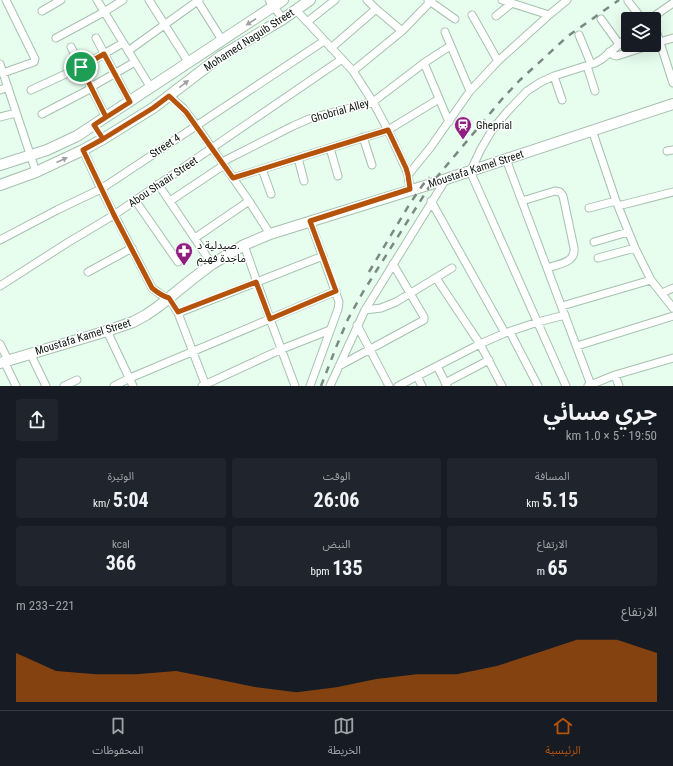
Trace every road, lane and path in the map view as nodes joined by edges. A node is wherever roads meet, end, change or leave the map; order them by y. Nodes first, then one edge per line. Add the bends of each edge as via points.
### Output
1 (7, 0) edge
2 (61, 0) edge
3 (97, 0) edge
4 (123, 0) edge
5 (148, 0) edge
6 (198, 0) edge
7 (283, 0) edge
8 (310, 0) edge
9 (335, 0) edge
10 (367, 0) edge
11 (502, 0) edge
12 (567, 0) edge
13 (430, 1) edge
14 (628, 1) edge
15 (669, 2) edge
16 (271, 3) edge
17 (512, 3) junction
18 (376, 9) junction
19 (296, 10) junction
20 (42, 11) dead end
21 (104, 12) junction
22 (637, 12) edge
23 (660, 12) edge
24 (472, 15) dead end
25 (549, 15) junction
26 (496, 16) dead end
27 (283, 19) junction
28 (454, 19) dead end
29 (601, 20) dead end
30 (307, 22) junction
31 (164, 25) junction
32 (402, 31) junction
33 (445, 32) dead end
34 (579, 34) dead end
35 (56, 38) dead end
36 (96, 38) dead end
37 (673, 38) edge
38 (222, 40) junction
39 (324, 41) junction
40 (661, 42) edge
41 (124, 43) junction
42 (619, 44) joint
43 (450, 46) junction
44 (71, 47) dead end
45 (331, 48) junction
46 (128, 51) junction
47 (610, 52) junction
48 (629, 52) edge
49 (661, 52) edge
50 (104, 54) junction
51 (342, 59) junction
52 (135, 62) junction
53 (498, 62) junction
54 (188, 63) junction
55 (424, 63) junction
56 (0, 64) edge
57 (589, 65) junction
58 (81, 67) junction
59 (353, 71) junction
60 (3, 73) junction
61 (115, 73) junction
62 (554, 76) junction
63 (673, 82) edge
64 (8, 88) junction
65 (91, 88) junction
66 (151, 88) junction
67 (0, 90) edge
68 (31, 90) dead end
69 (470, 91) junction
70 (596, 91) dead end
71 (169, 96) junction
72 (439, 99) junction
73 (562, 100) dead end
74 (130, 102) junction
75 (374, 102) junction
76 (673, 104) edge
77 (16, 113) junction
78 (42, 114) dead end
79 (0, 117) edge
80 (106, 117) junction
81 (449, 122) junction
82 (94, 125) junction
83 (196, 126) junction
84 (388, 130) junction
85 (592, 130) junction
86 (363, 137) junction
87 (103, 139) junction
88 (213, 148) junction
89 (330, 148) junction
90 (83, 150) junction
91 (30, 156) junction
92 (298, 158) junction
93 (506, 159) junction
94 (223, 164) junction
95 (0, 165) edge
96 (372, 165) dead end
97 (262, 169) junction
98 (470, 170) junction
99 (36, 172) junction
100 (408, 175) junction
101 (338, 176) dead end
102 (233, 178) junction
103 (446, 178) junction
104 (304, 180) dead end
105 (158, 184) junction
106 (0, 185) edge
107 (101, 189) junction
108 (410, 189) junction
109 (673, 192) edge
110 (270, 194) dead end
111 (135, 200) junction
112 (170, 201) junction
113 (249, 201) junction
114 (431, 201) junction
115 (522, 201) junction
116 (617, 204) junction
117 (589, 208) dead end
118 (114, 215) junction
119 (310, 221) junction
120 (628, 232) junction
121 (270, 234) junction
122 (195, 238) junction
123 (0, 240) edge
124 (594, 242) dead end
125 (244, 245) junction
126 (132, 248) junction
127 (635, 248) junction
128 (323, 256) junction
129 (598, 258) dead end
130 (178, 262) dead end
131 (212, 264) junction
132 (393, 264) junction
133 (452, 268) dead end
134 (547, 268) junction
135 (88, 272) dead end
136 (436, 278) junction
137 (651, 280) junction
138 (256, 282) junction
139 (0, 286) edge
140 (673, 288) edge
141 (336, 291) junction
142 (662, 293) junction
143 (410, 294) junction
144 (169, 298) junction
145 (562, 306) junction
146 (673, 308) edge
147 (364, 310) junction
148 (178, 312) junction
149 (565, 315) junction
150 (673, 316) edge
151 (270, 319) junction
152 (538, 322) junction
153 (357, 325) junction
154 (330, 330) junction
155 (107, 331) junction
156 (508, 332) junction
157 (0, 344) edge
158 (480, 344) junction
159 (576, 346) junction
160 (282, 349) junction
161 (370, 350) junction
162 (193, 351) junction
163 (30, 353) junction
164 (673, 358) edge
165 (489, 360) junction
166 (4, 361) edge
167 (339, 366) junction
168 (437, 366) junction
169 (615, 375) junction
170 (417, 376) junction
171 (130, 378) junction
172 (77, 380) dead end
173 (446, 384) edge
174 (205, 385) edge
175 (590, 385) edge
176 (16, 386) edge
177 (46, 386) edge
178 (64, 386) edge
179 (114, 386) edge
180 (133, 386) edge
181 (294, 386) edge
182 (310, 386) edge
183 (330, 386) edge
184 (389, 386) edge
185 (398, 386) edge
186 (422, 386) edge
187 (502, 386) edge
188 (538, 386) edge
189 (566, 386) edge
190 (619, 386) edge

1 - 60 street via 35,60
2 - 20 street
3 - 21 street
4 - 21 street
5 - 31 street
6 - 31 street
6 - 38 street
7 - 16 main road, Mohamed Naguib Street
8 - 19 main road, Mohamed Naguib Street
9 - 30 street
10 - 18 street
11 - 17 street
12 - 25 street
13 - 28 street
13 - 32 street
14 - 22 street
15 - 23 street
16 - 27 street
16 -> 38 main road, Mohamed Naguib Street
17 - 25 street
17 - 26 street
18 - 32 street
18 - 45 street
19 - 27 main road, Mohamed Naguib Street
19 - 30 street
21 - 35 street
21 - 41 street
24 - 53 street
25 - 53 street
71 -> 27 main road, Mohamed Naguib Street via 221,56
29 - 42 street
30 - 39 street
31 - 46 street
31 - 54 street
32 - 59 street
33 - 43 street
34 - 57 street
36 - 50 street
37 - 40 street
38 - 54 main road, Mohamed Naguib Street
39 - 45 street
39 - 83 street, Street 4
41 - 46 street
41 - 50 street
42 - 47 street
43 - 55 street, Ghobrial Alley
43 - 69 street
44 - 58 street
45 - 51 street
46 - 52 street
47 - 48 street via 617,56
47 - 57 street
49 - 63 street
50 - 58 street
50 - 61 street
51 - 59 street
51 - 88 street, Abou Shaair Street
52 - 61 street
52 - 66 street
53 - 69 street
54 - 66 main road, Mohamed Naguib Street
55 - 72 street
55 - 75 street, Ghobrial Alley
56 - 60 street
57 - 62 street
57 - 70 street
58 - 65 street
58 - 68 street
59 - 75 street
60 - 64 street
61 - 65 street
61 - 74 street
62 - 73 street
62 - 98 street via 528,90 507,112 492,130
64 - 67 street
64 - 77 street
65 - 78 street
65 - 80 street
66 - 74 main road, Mohamed Naguib Street
69 - 81 street
71 - 83 street
71 - 87 main road, Mohamed Naguib Street
72 - 81 street
72 - 84 street
74 - 80 main road, Mohamed Naguib Street
75 - 84 street
75 - 94 street, Ghobrial Alley via 304,121
76 - 85 main road, Moustafa Kamel Street
77 - 79 street
77 - 91 street
80 - 82 main road, Mohamed Naguib Street
81 - 100 street
82 - 87 main road
82 - 91 main road, Mohamed Naguib Street via 77,136
83 - 88 street
83 - 107 street, Street 4
84 - 86 street
84 - 100 street
85 - 93 main road, Moustafa Kamel Street
85 - 116 street
86 - 89 street
86 - 96 street
87 - 90 main road, Mohamed Naguib Street
88 - 94 street
88 - 105 street, Abou Shaair Street
89 - 92 street
89 - 101 street
99 -> 90 main road, Mohamed Naguib Street
90 - 107 street
91 - 95 main road, Mohamed Naguib Street
91 - 99 street
92 - 97 street
92 - 104 street
93 - 98 main road, Moustafa Kamel Street
93 - 115 street
94 - 102 street
94 - 112 street, Ghobrial Alley
97 - 102 street
97 - 110 street
98 - 103 main road, Moustafa Kamel Street
98 - 152 street
99 - 106 main road, Mohamed Naguib Street
100 - 108 street
102 - 113 street
103 - 108 main road, Moustafa Kamel Street
103 - 114 street
105 - 111 street, Abou Shaair Street
105 - 112 street
107 - 118 street
107 - 123 street, Street 4
108 - 119 main road, Moustafa Kamel Street
109 - 116 street
111 - 118 street, Abou Shaair Street
111 - 130 street
112 - 122 street
113 - 121 street
113 - 122 street
114 - 132 street
114 - 156 street
115 - 134 street
115 - 134 street via 555,191 563,196 574,254 567,262
116 - 117 street
116 - 120 street
118 - 126 street
118 - 139 street, Abou Shaair Street
119 - 121 main road, Moustafa Kamel Street
119 - 128 street
120 - 124 street
120 - 127 street
121 - 125 main road, Moustafa Kamel Street
122 - 131 street
125 - 131 main road, Moustafa Kamel Street
125 - 138 street
126 - 135 street
126 - 144 street via 152,288
127 - 129 street
127 - 137 street
128 - 138 street
128 - 141 street
131 - 144 main road, Moustafa Kamel Street
132 - 143 street
132 - 147 street
133 - 136 street
134 - 145 street
136 - 143 street
136 - 158 street
137 - 142 street
137 - 145 street
138 - 148 street
138 - 151 street
140 - 142 street
141 - 151 street
141 - 154 street via 339,305
142 - 146 street
143 - 147 street via 381,308
143 - 161 street via 424,321
144 - 148 street
144 - 155 main road, Moustafa Kamel Street via 133,322
145 - 149 street
147 - 153 street
148 - 162 street
149 - 152 street
149 - 159 street
150 - 159 street
151 - 160 street
151 - 162 street
152 - 156 street
152 - 189 street
153 - 161 street
153 - 167 street
154 - 160 street
154 - 182 street
155 - 163 main road, Moustafa Kamel Street
155 - 171 street
156 - 158 street
156 - 188 street
157 - 166 street
158 - 165 street
158 - 168 street
159 - 175 street
160 - 174 street
160 - 181 street
161 - 167 street
161 - 184 street
162 - 171 street
162 - 174 street
163 - 166 main road, Moustafa Kamel Street
163 - 177 street
164 - 169 street
165 - 173 street
165 - 187 street
166 - 176 street
167 - 183 street
168 - 170 street
168 - 173 street
169 - 175 street
169 - 190 street
170 - 185 street
170 - 186 street
171 - 179 street
171 - 180 street
172 - 178 street

